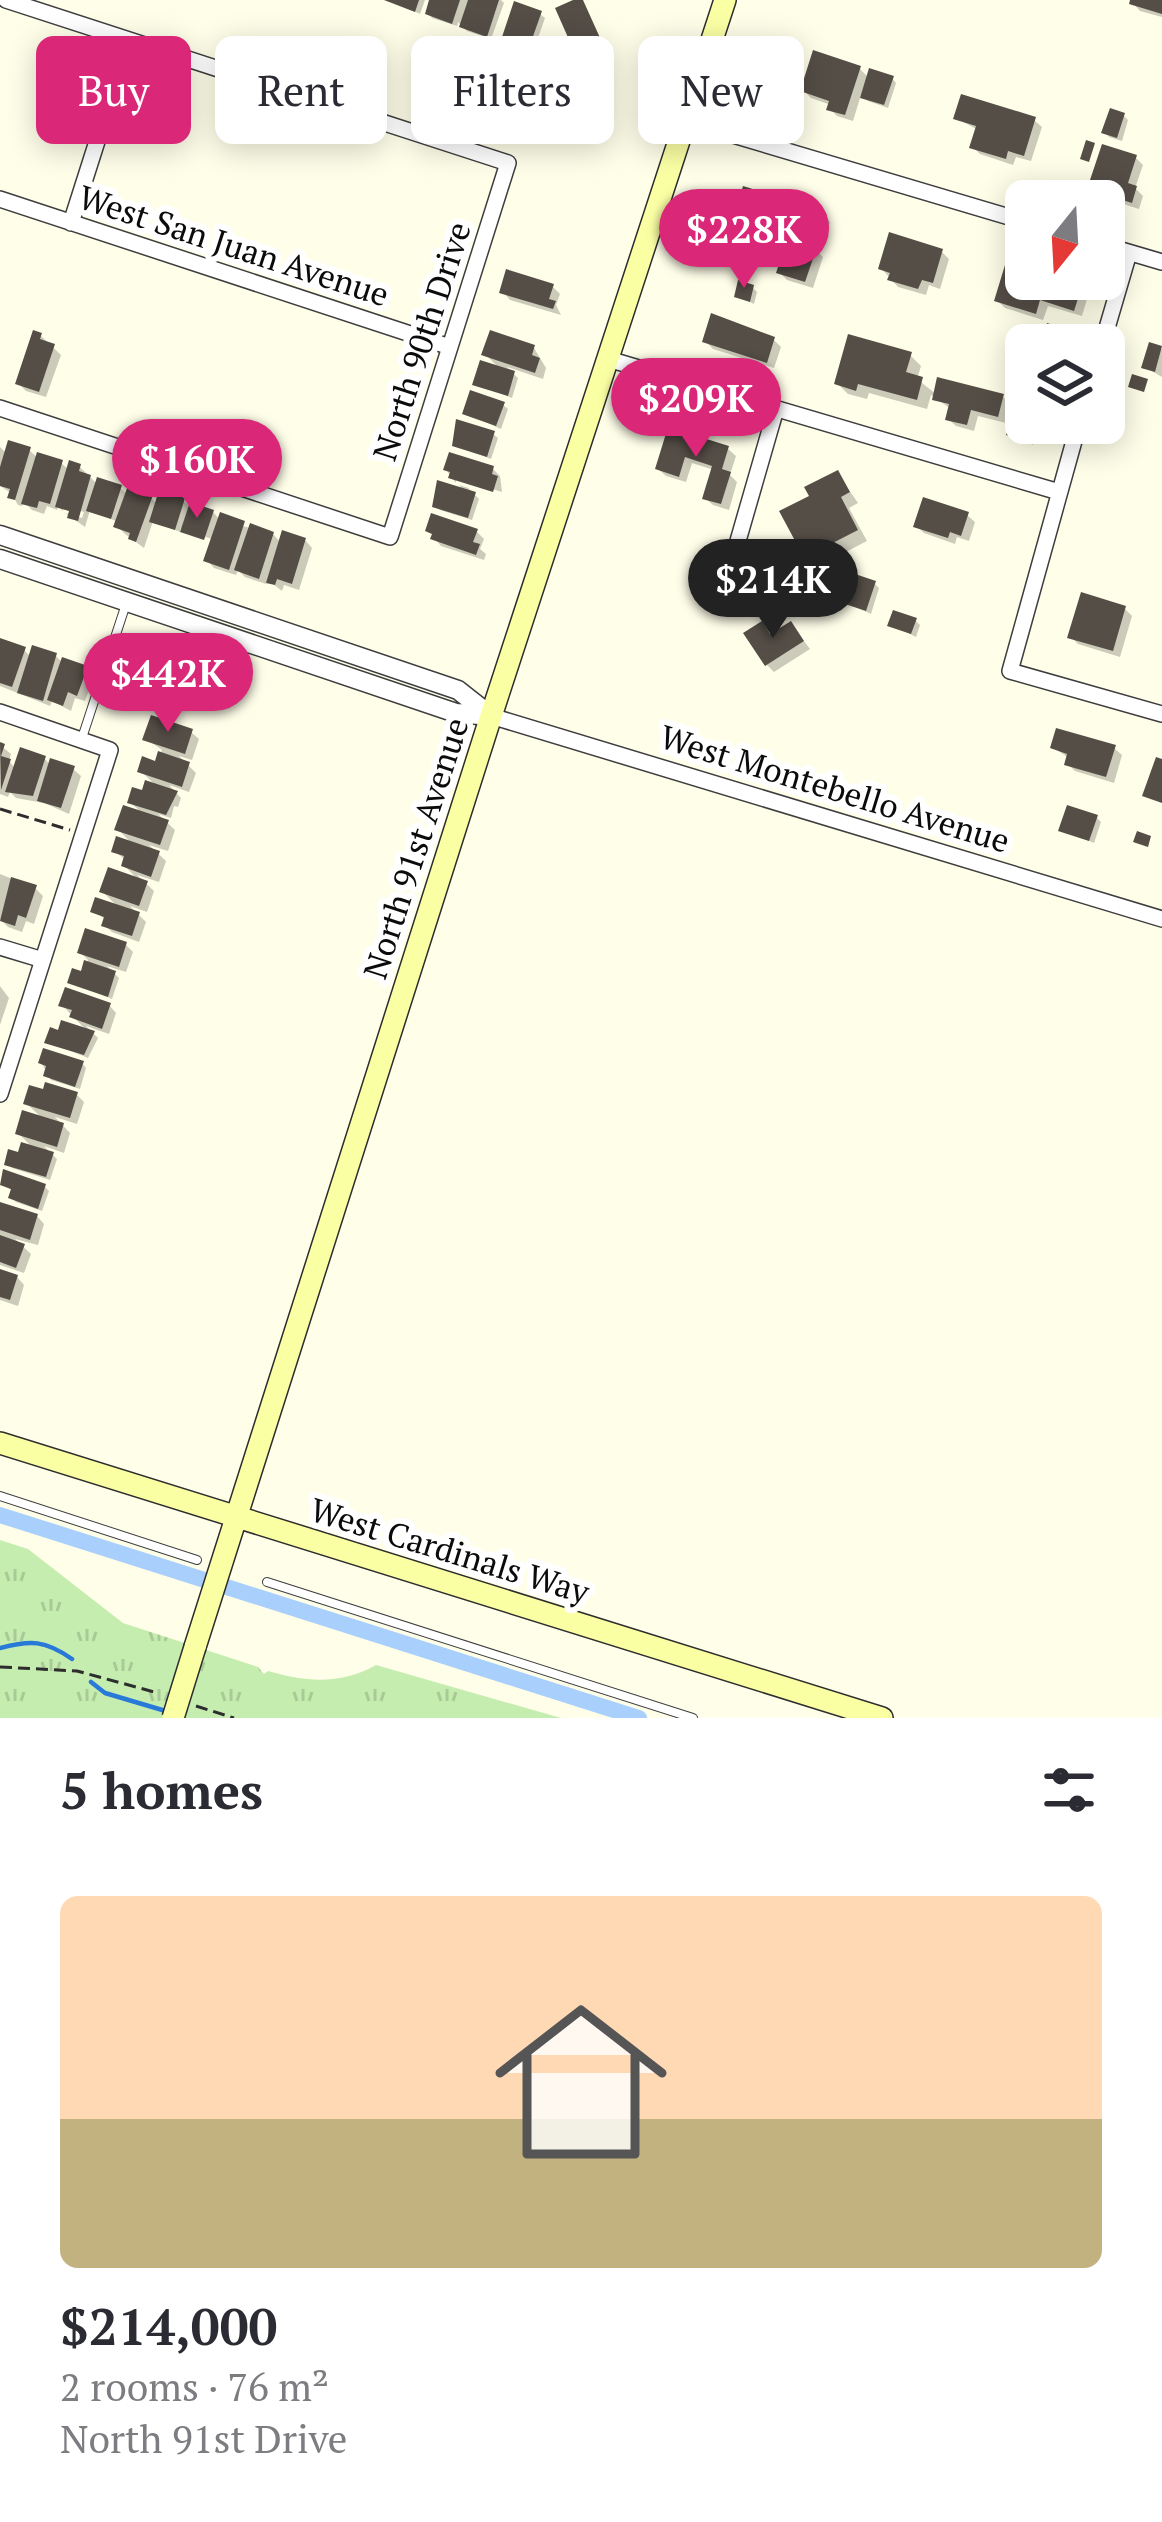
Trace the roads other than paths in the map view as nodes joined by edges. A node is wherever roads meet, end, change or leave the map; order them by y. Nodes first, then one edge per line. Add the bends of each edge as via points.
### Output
1 (6, 0) edge
2 (725, 0) edge
3 (114, 36) edge
4 (713, 36) edge
5 (191, 61) edge
6 (96, 144) edge
7 (678, 144) edge
8 (763, 144) edge
9 (0, 199) edge
10 (1005, 216) edge
11 (71, 223) junction
12 (1125, 252) edge
13 (1129, 253) junction
14 (1162, 262) edge
15 (1108, 324) edge
16 (450, 347) junction
17 (608, 359) junction
18 (0, 408) edge
19 (776, 409) junction
20 (1073, 444) edge
21 (1059, 491) junction
22 (0, 535) edge
23 (0, 559) edge
24 (728, 579) dead end
25 (127, 601) junction
26 (0, 712) edge
27 (1162, 714) edge
28 (491, 716) junction
29 (82, 740) junction
30 (1162, 919) edge
31 (0, 946) edge
32 (43, 960) junction
33 (0, 1094) edge
34 (0, 1443) edge
35 (0, 1496) edge
36 (237, 1518) junction
37 (197, 1560) dead end
38 (267, 1582) dead end
39 (173, 1708) edge
40 (693, 1718) edge
41 (882, 1718) edge

1 - 3 street
2 - 4 main road, North 91st Avenue
5 - 16 street, North 90th Drive via 508,163
6 - 11 street
7 - 17 main road, North 91st Avenue
8 - 10 street
9 - 11 street, West San Juan Avenue
11 - 16 street, West San Juan Avenue
12 - 13 street
13 - 14 street
13 - 15 street
16 - 18 street, North 90th Drive via 390,537
17 - 19 street
17 - 28 main road, North 91st Avenue
19 - 21 street
19 - 24 street
20 - 21 street
21 - 27 street via 1010,671
22 - 28 street, West Montebello Avenue via 458,689
23 - 25 street, West Montebello Avenue
25 - 28 street, West Montebello Avenue via 456,713
25 - 29 lane
26 - 29 street
28 - 30 street, West Montebello Avenue
28 - 36 main road, North 91st Avenue
29 - 32 street via 110,749
31 - 32 street
32 - 33 street
34 - 36 main road, West Cardinals Way
35 - 37 lane
36 - 39 main road, North 91st Avenue, bridge
36 - 41 main road, West Cardinals Way
38 - 40 lane

